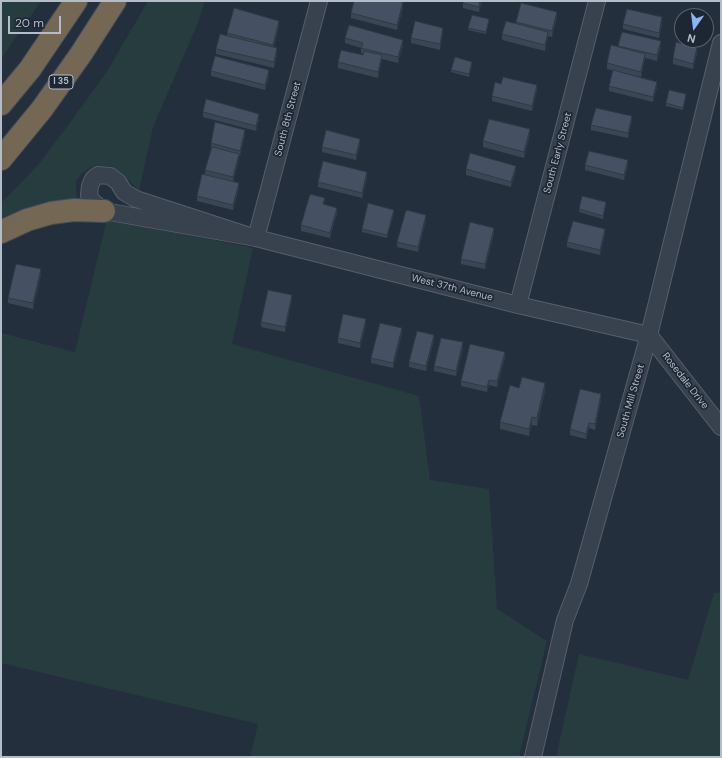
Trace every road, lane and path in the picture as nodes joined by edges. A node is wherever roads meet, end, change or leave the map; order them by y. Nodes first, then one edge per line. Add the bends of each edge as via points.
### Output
1 (76, 1) edge
2 (115, 1) edge
3 (320, 1) edge
4 (597, 1) edge
5 (721, 43) edge
6 (715, 92) edge
7 (1, 104) edge
8 (1, 159) edge
9 (104, 211) junction
10 (1, 232) edge
11 (256, 238) junction
12 (518, 305) junction
13 (649, 335) junction
14 (721, 427) edge
15 (533, 757) edge

1 - 7 highway via 30,69
2 - 8 highway, I 35 via 42,109
3 - 11 street, South 8th Street
4 - 12 street, South Early Street
5 - 6 street, South Mill Street
6 - 13 street, South Mill Street
9 - 10 highway via 74,210 51,213
9 - 11 street, West 37th Avenue
9 - 11 street, West 37th Avenue via 88,195 93,180 98,175 110,176 118,182 124,192 136,199
11 - 12 street, West 37th Avenue
12 - 13 street, West 37th Avenue
13 - 14 street, Rosedale Drive
13 - 15 street, South Mill Street via 579,584 565,620

